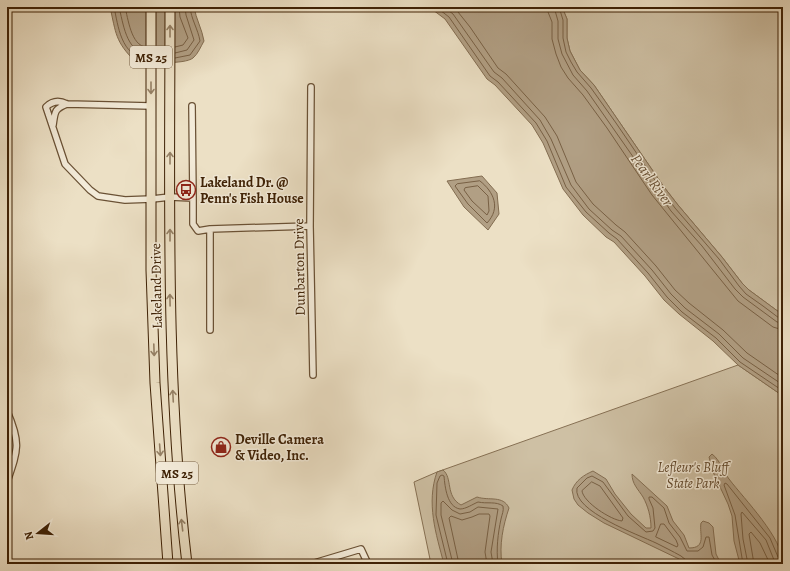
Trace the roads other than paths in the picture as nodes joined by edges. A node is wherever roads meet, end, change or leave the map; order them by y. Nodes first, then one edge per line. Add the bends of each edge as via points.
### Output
1 (151, 7) edge
2 (170, 7) edge
3 (311, 87) dead end
4 (67, 104) junction
5 (151, 106) junction
6 (192, 106) dead end
7 (53, 125) junction
8 (170, 197) junction
9 (193, 198) junction
10 (152, 199) junction
11 (310, 226) junction
12 (210, 229) junction
13 (210, 330) dead end
14 (313, 375) dead end
15 (7, 411) edge
16 (7, 482) edge
17 (168, 564) edge
18 (187, 564) edge
19 (311, 564) edge
20 (368, 564) edge

1 -> 5 highway, Lakeland Drive / MS 25
8 -> 2 highway, Lakeland Drive / MS 25
3 - 11 street, Dunbarton Drive
4 - 5 street
4 - 7 street via 54,112
4 - 7 street via 53,102 46,107
5 - 10 highway, Lakeland Drive / MS 25
6 - 9 street
7 - 10 street via 65,164 98,196 125,200
8 - 9 street
8 - 10 street
18 -> 8 highway, Lakeland Drive / MS 25 via 176,460 172,381
9 - 12 street via 192,224 198,231
10 -> 17 highway, Lakeland Drive / MS 25 via 151,270 155,383
11 - 12 street
11 - 14 street, Dunbarton Drive
12 - 13 street
15 - 16 street via 17,440 16,455
19 - 20 street via 361,550

